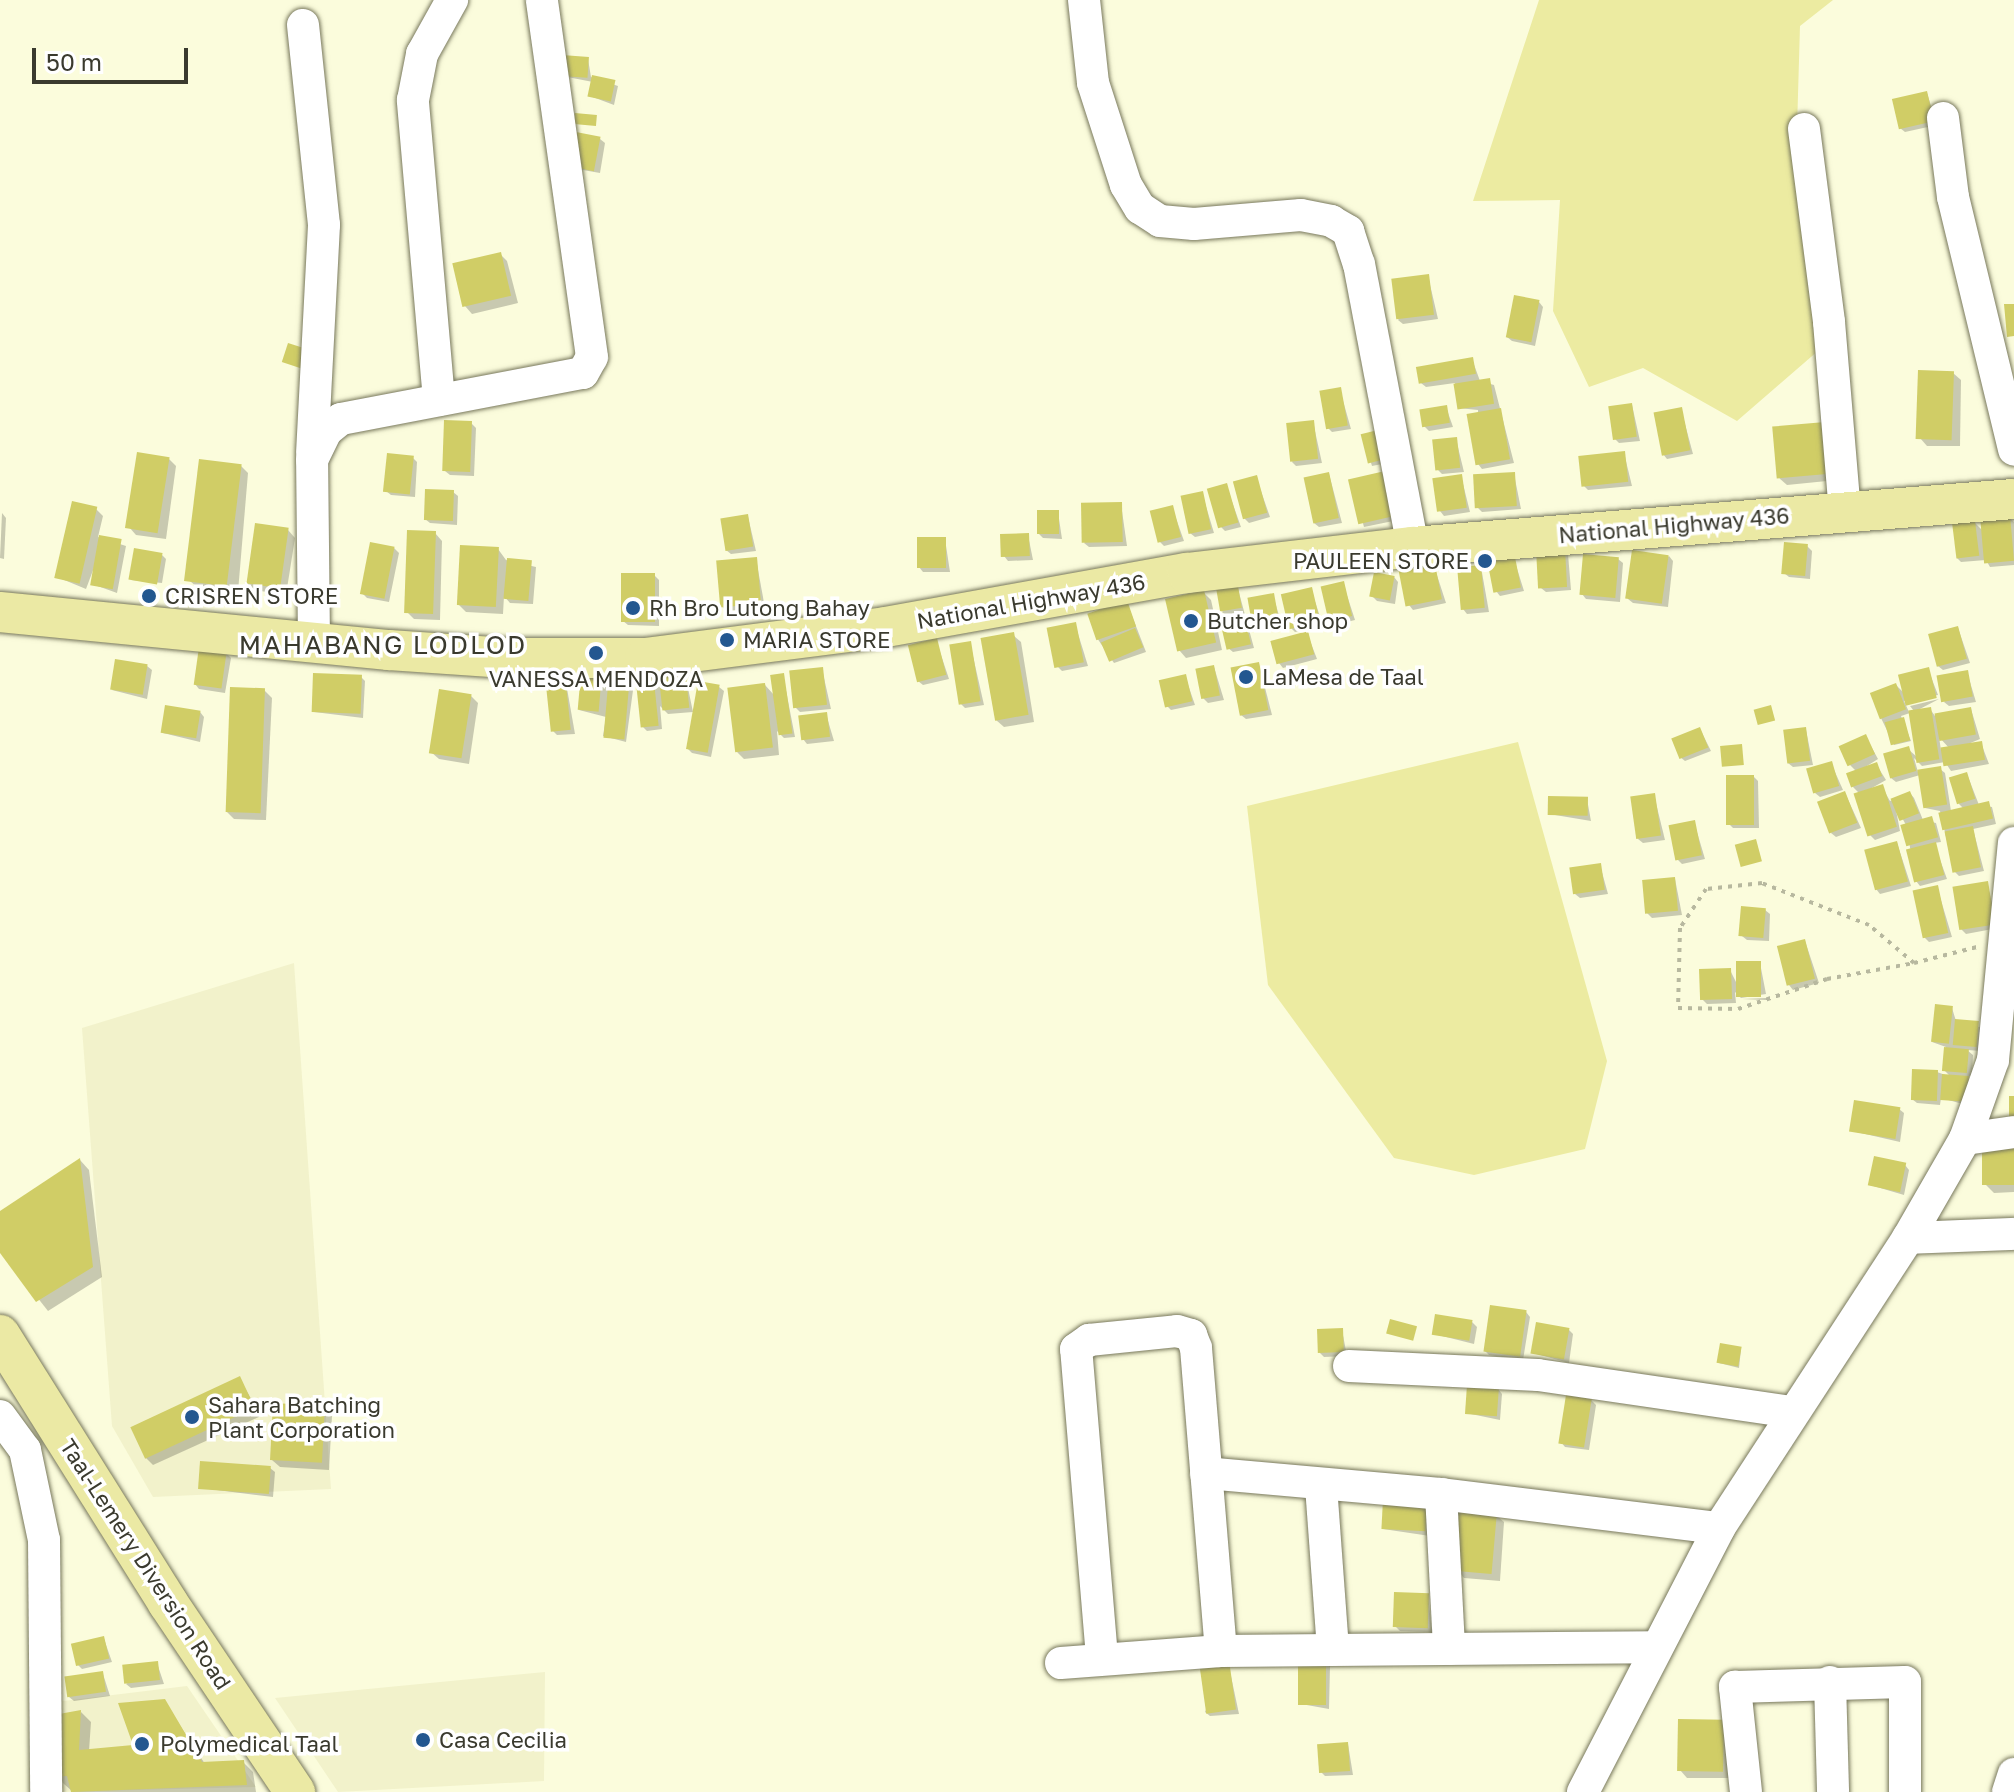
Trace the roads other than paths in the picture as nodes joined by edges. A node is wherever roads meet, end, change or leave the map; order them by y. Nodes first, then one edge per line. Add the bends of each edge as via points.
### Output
1 (452, 0) edge
2 (542, 0) edge
3 (1084, 0) edge
4 (303, 25) dead end
5 (1943, 118) dead end
6 (1804, 129) dead end
7 (439, 400) junction
8 (2014, 450) edge
9 (312, 460) junction
10 (2014, 499) edge
11 (1845, 511) junction
12 (1413, 547) junction
13 (0, 612) edge
14 (314, 642) junction
15 (2014, 843) edge
16 (2014, 1132) edge
17 (1965, 1139) junction
18 (2014, 1234) edge
19 (1908, 1238) junction
20 (0, 1335) edge
21 (1349, 1366) dead end
22 (1793, 1412) junction
23 (0, 1416) edge
24 (1206, 1473) junction
25 (1321, 1486) junction
26 (1441, 1494) junction
27 (1719, 1528) junction
28 (1655, 1647) junction
29 (1333, 1649) junction
30 (1449, 1649) junction
31 (1221, 1651) junction
32 (1102, 1657) junction
33 (1061, 1663) dead end
34 (1830, 1682) junction
35 (2014, 1774) edge
36 (1739, 1791) edge
37 (46, 1792) edge
38 (295, 1792) edge
39 (1583, 1792) edge
40 (1833, 1792) edge
41 (1905, 1792) edge
42 (2008, 1792) edge

1 - 7 street via 422,54 413,100
2 - 7 street via 592,357 583,373
3 - 12 street via 1093,83 1126,185 1140,208 1160,221 1194,224 1301,215 1348,231 1359,264
4 - 9 street via 324,225
5 - 8 street via 1953,197
6 - 11 street via 1829,322
7 - 9 street via 341,419 326,431
9 - 14 street
10 - 11 main road, National Highway 436
11 - 12 main road, National Highway 436
12 - 14 main road, National Highway 436 via 1187,573 886,627 645,658 507,658
13 - 14 main road, National Highway 436
15 - 17 street via 1993,1060
16 - 17 street
17 - 19 street
18 - 19 street
19 - 22 street
20 - 38 main road, Taal-Lemery Diversion Road via 168,1603
21 - 22 street via 1538,1375
22 - 27 street
23 - 37 street via 25,1450 44,1540
24 - 25 street
24 - 31 street
24 - 32 street via 1191,1335 1177,1331 1089,1340 1076,1349
25 - 26 street
25 - 29 street
26 - 27 street
26 - 30 street
27 - 28 street
28 - 30 street
28 - 39 street
29 - 30 street
29 - 31 street
31 - 32 street
32 - 33 street
34 - 36 street via 1735,1687
34 - 40 street
34 - 41 street via 1905,1682
35 - 42 street

